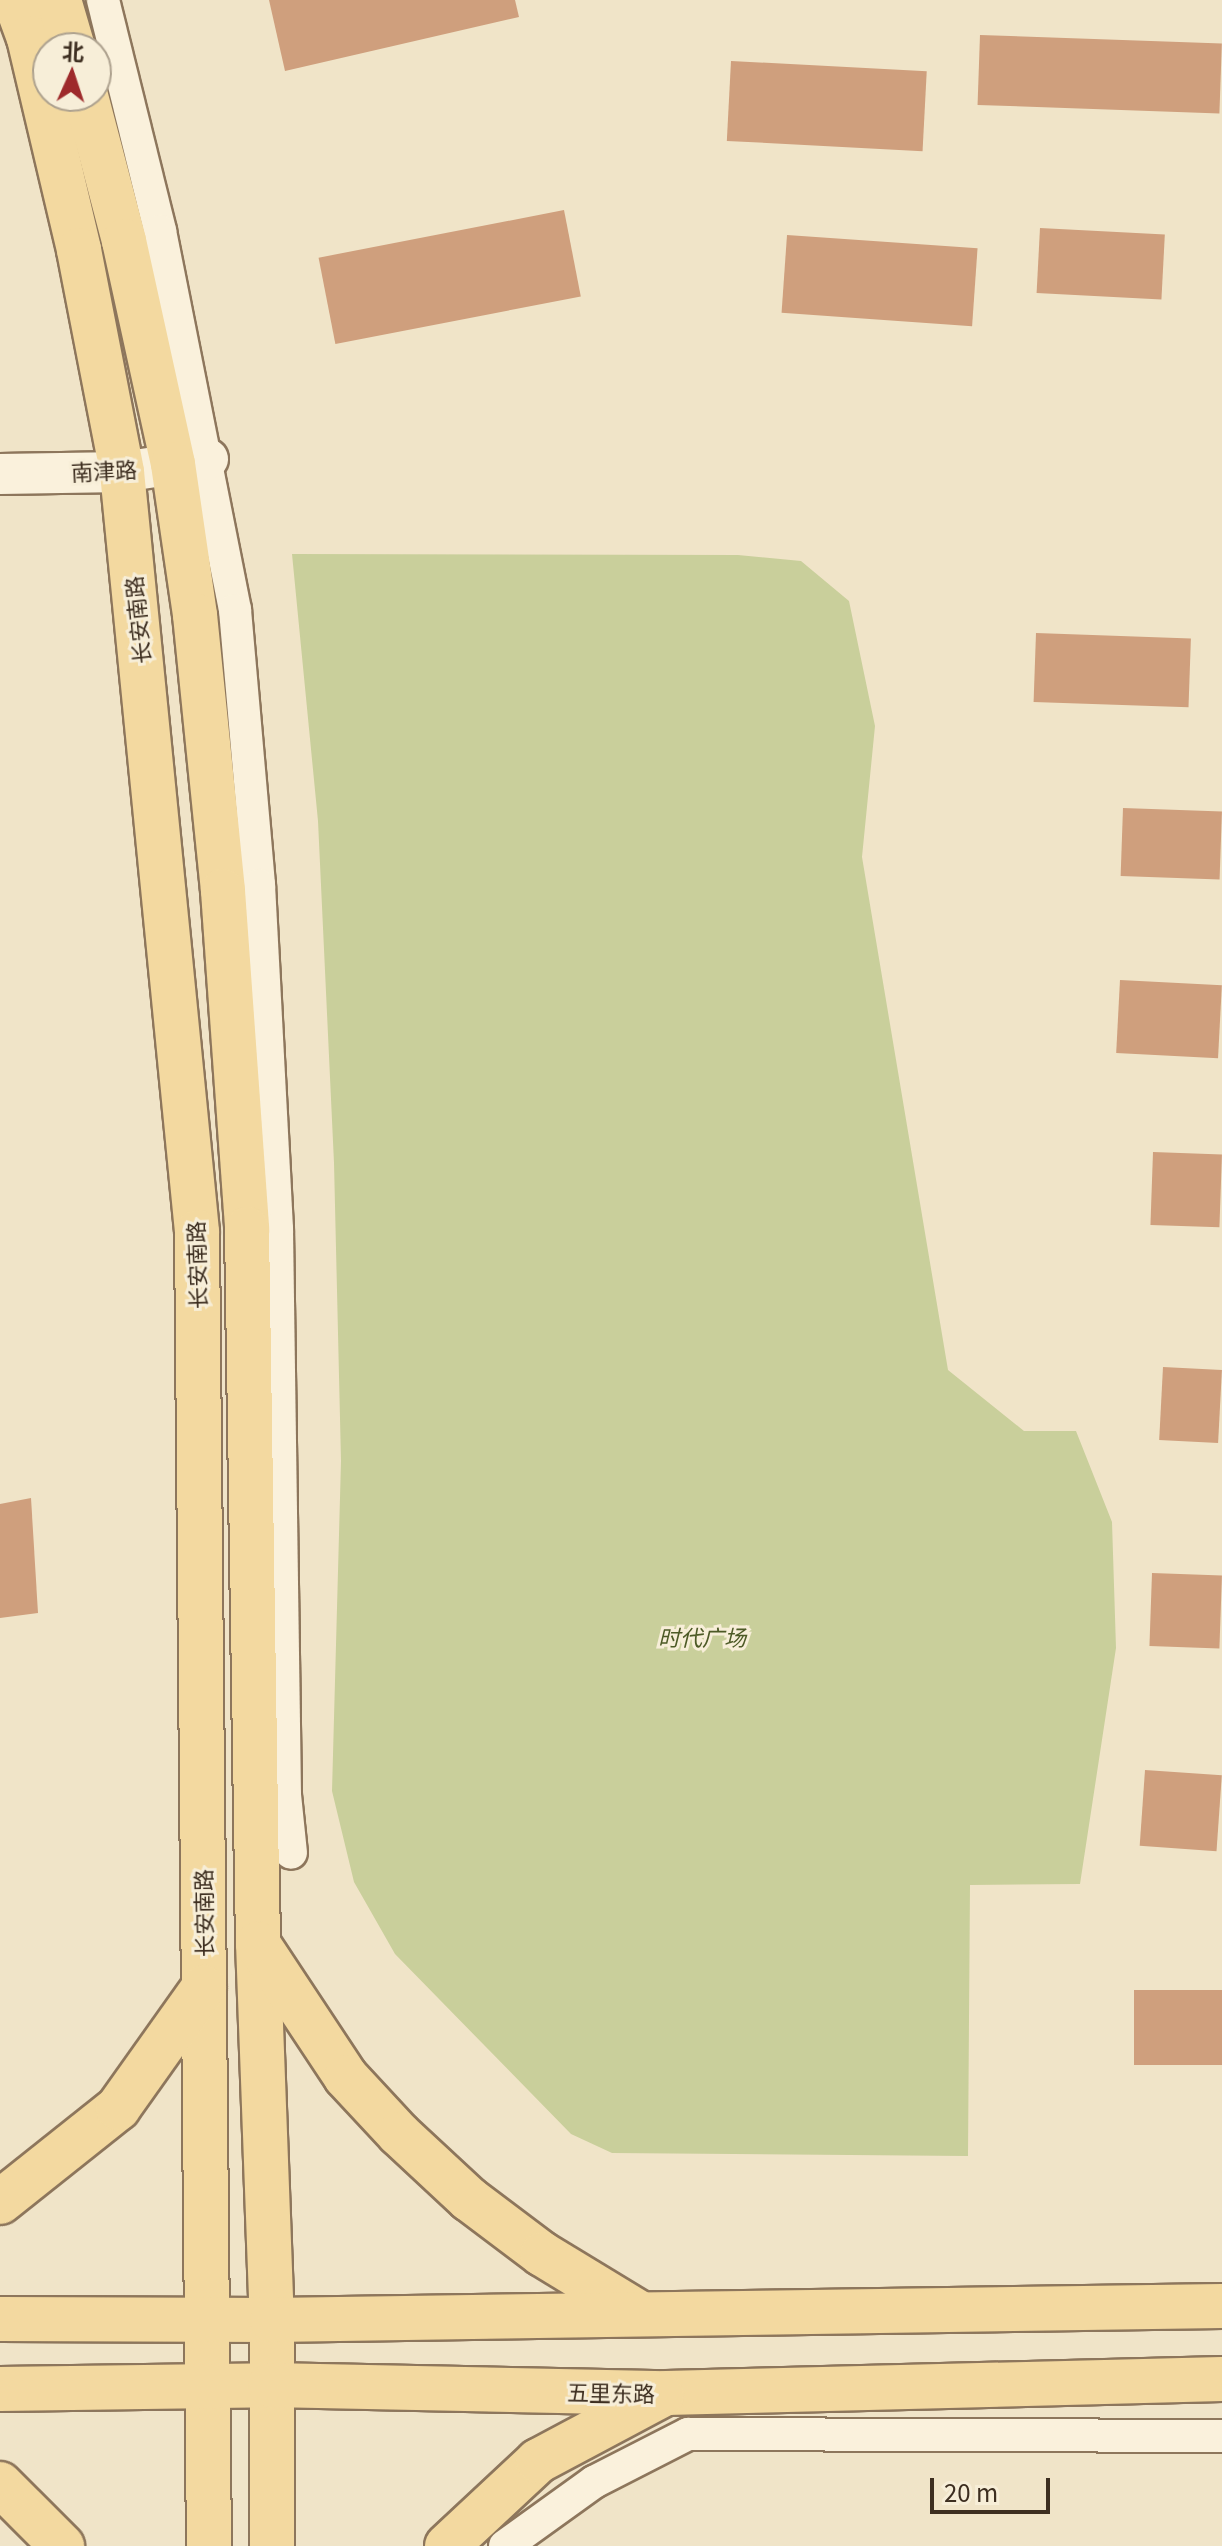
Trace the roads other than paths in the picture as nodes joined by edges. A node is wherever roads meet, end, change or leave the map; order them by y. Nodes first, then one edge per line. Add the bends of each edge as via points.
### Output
1 (15, 0) edge
2 (59, 0) edge
3 (103, 0) edge
4 (68, 32) edge
5 (90, 112) edge
6 (190, 461) junction
7 (122, 472) junction
8 (0, 474) edge
9 (291, 1853) dead end
10 (258, 1943) junction
11 (204, 1987) junction
12 (0, 2202) edge
13 (1222, 2306) edge
14 (639, 2313) junction
15 (0, 2319) edge
16 (205, 2319) junction
17 (272, 2320) junction
18 (1222, 2379) edge
19 (270, 2385) junction
20 (206, 2386) junction
21 (0, 2389) edge
22 (666, 2393) junction
23 (1222, 2436) edge
24 (0, 2484) edge
25 (62, 2546) edge
26 (209, 2546) edge
27 (272, 2546) edge
28 (447, 2546) edge
29 (505, 2546) edge

1 - 7 main road, 长安南路 via 29,38 79,250
2 - 4 main road
3 - 6 street via 160,231
5 - 6 main road
6 - 7 street, 南津路
6 - 9 street via 235,610 259,885 277,1229 285,1795
6 - 10 main road via 195,615 223,891 247,1229
7 - 8 street, 南津路
7 - 11 main road, 长安南路 via 197,1232
10 - 14 main road via 346,2077 399,2134 469,2199 542,2254
10 - 17 main road
11 - 12 main road via 118,2108
11 - 16 main road, 长安南路
13 - 14 main road
14 - 17 main road
15 - 16 main road
16 - 17 main road
16 - 20 main road, 长安南路
17 - 19 main road
18 - 22 main road, 五里东路
19 - 20 main road, 五里东路
19 - 22 main road, 五里东路
19 - 27 main road
20 - 21 main road, 五里东路
20 - 26 main road, 长安南路
22 - 28 main road via 538,2461
23 - 29 street via 688,2434 594,2482
24 - 25 main road

